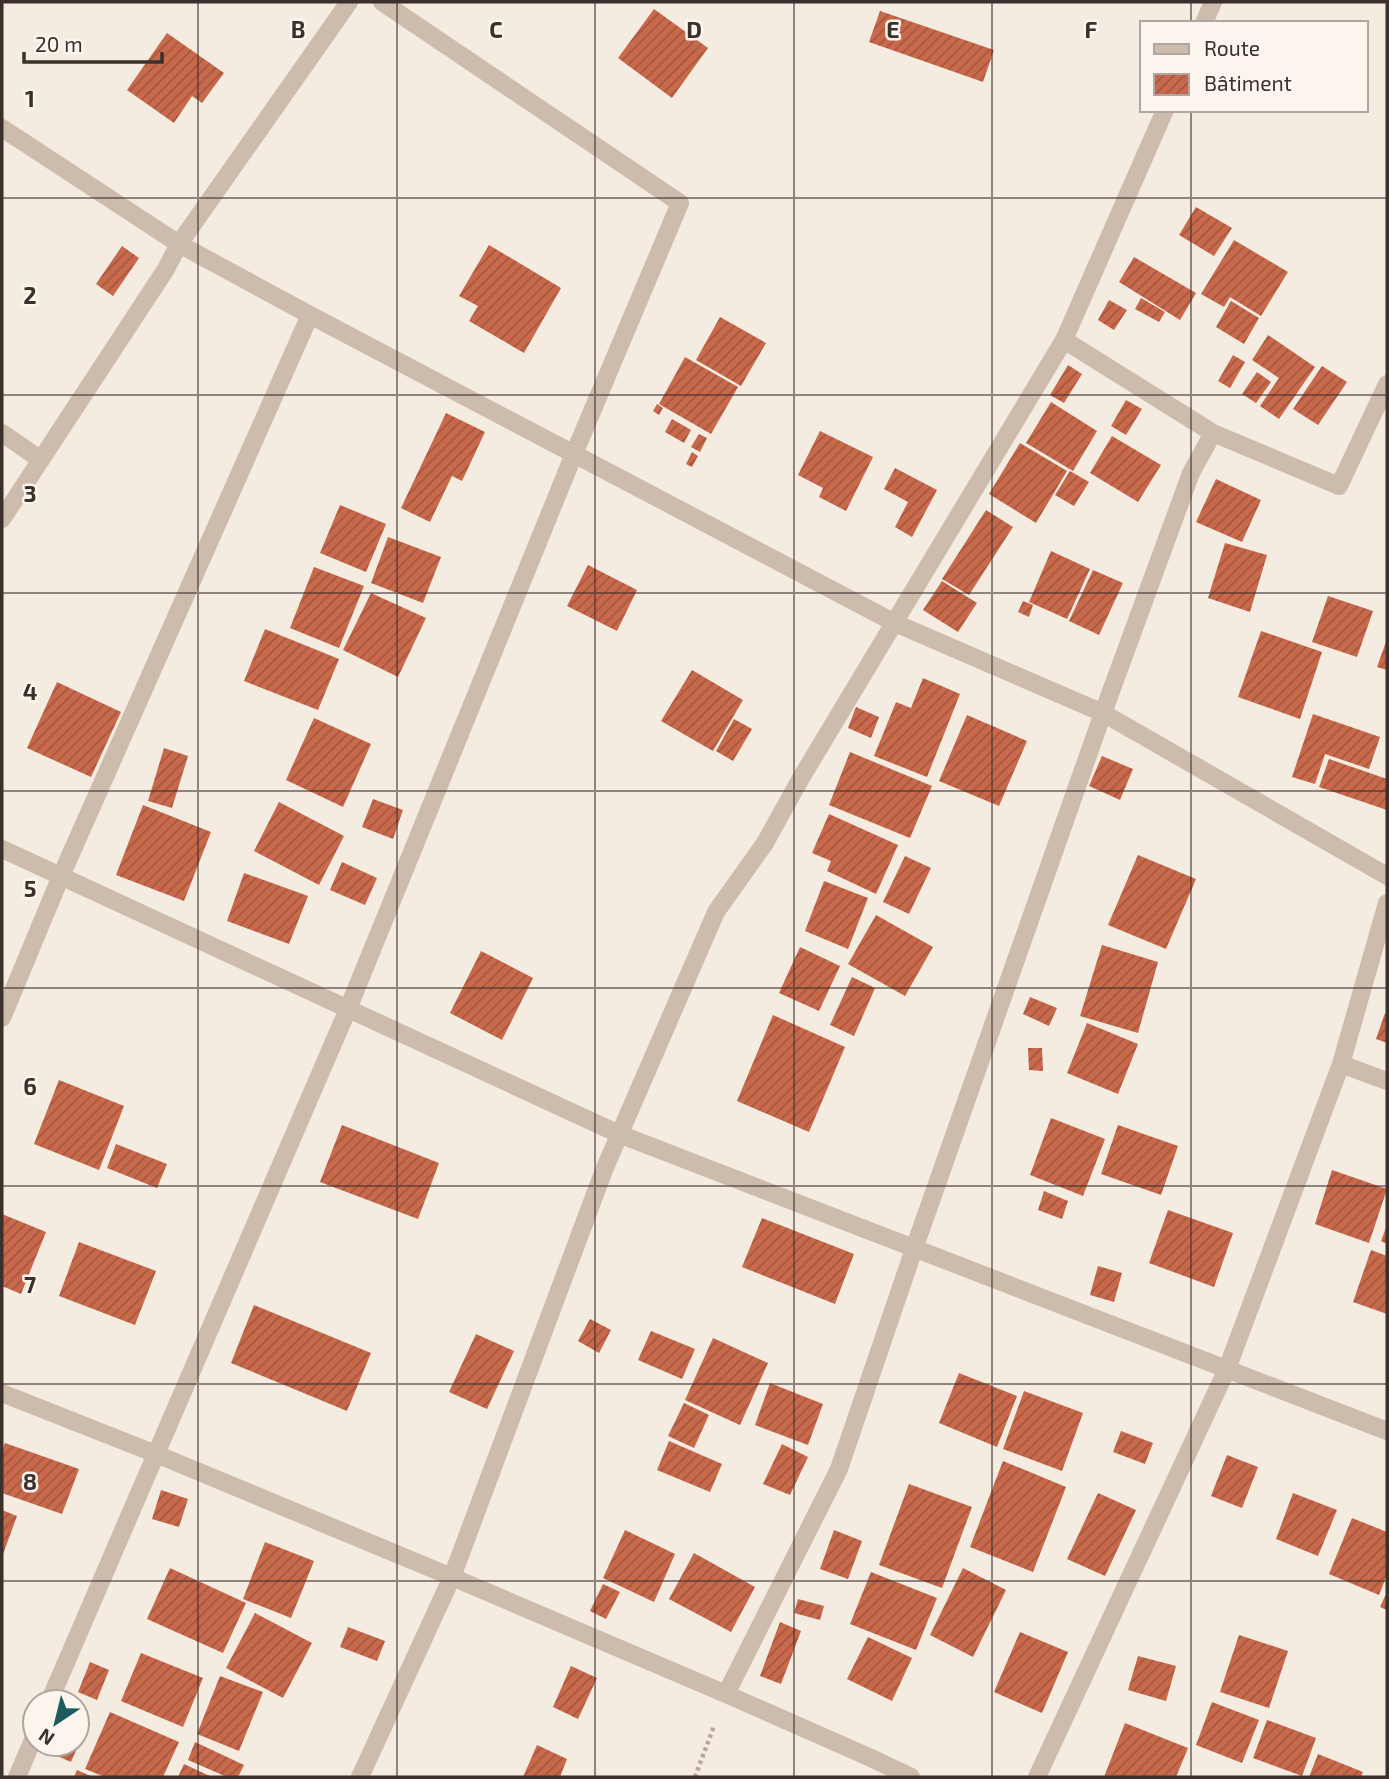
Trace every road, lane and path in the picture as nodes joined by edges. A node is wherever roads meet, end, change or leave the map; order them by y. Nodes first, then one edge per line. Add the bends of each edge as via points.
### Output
1 (349, 2) edge
2 (382, 2) edge
3 (1213, 2) edge
4 (1205, 21) edge
5 (1165, 112) edge
6 (2, 128) edge
7 (179, 244) junction
8 (310, 315) junction
9 (1064, 340) junction
10 (1387, 384) edge
11 (2, 433) edge
12 (1213, 433) junction
13 (574, 454) junction
14 (41, 460) junction
15 (2, 519) edge
16 (895, 623) junction
17 (1103, 713) junction
18 (2, 849) edge
19 (61, 876) junction
20 (1387, 876) edge
21 (1387, 903) edge
22 (348, 1009) junction
23 (2, 1018) edge
24 (1341, 1064) junction
25 (1387, 1081) edge
26 (619, 1134) junction
27 (914, 1249) junction
28 (1227, 1369) junction
29 (2, 1393) edge
30 (1387, 1431) edge
31 (156, 1454) junction
32 (452, 1577) junction
33 (55, 1688) edge
34 (726, 1694) junction
35 (25, 1758) edge
36 (17, 1777) edge
37 (360, 1777) edge
38 (695, 1777) edge
39 (911, 1777) edge
40 (1037, 1777) edge

1 - 7 street
2 - 13 street via 680,203
3 - 4 street
5 - 9 street
6 - 7 street
7 - 8 street
7 - 14 street
8 - 13 street
8 - 19 street
9 - 12 street
9 - 16 street
10 - 12 street via 1339,486
11 - 14 street
12 - 17 street via 1191,473
13 - 16 street
13 - 22 street
14 - 15 street
16 - 17 street
16 - 26 street via 765,843 716,912
17 - 20 street
17 - 27 street
18 - 19 street
19 - 22 street
19 - 23 street
21 - 24 street
22 - 26 street
22 - 31 street
24 - 25 street
24 - 28 street
26 - 27 street
26 - 32 street
27 - 28 street
27 - 34 street via 839,1469
28 - 30 street
28 - 40 street
29 - 31 street
31 - 32 street
31 - 33 street
32 - 34 street
32 - 37 street
34 - 38 path
34 - 39 street
35 - 36 street

